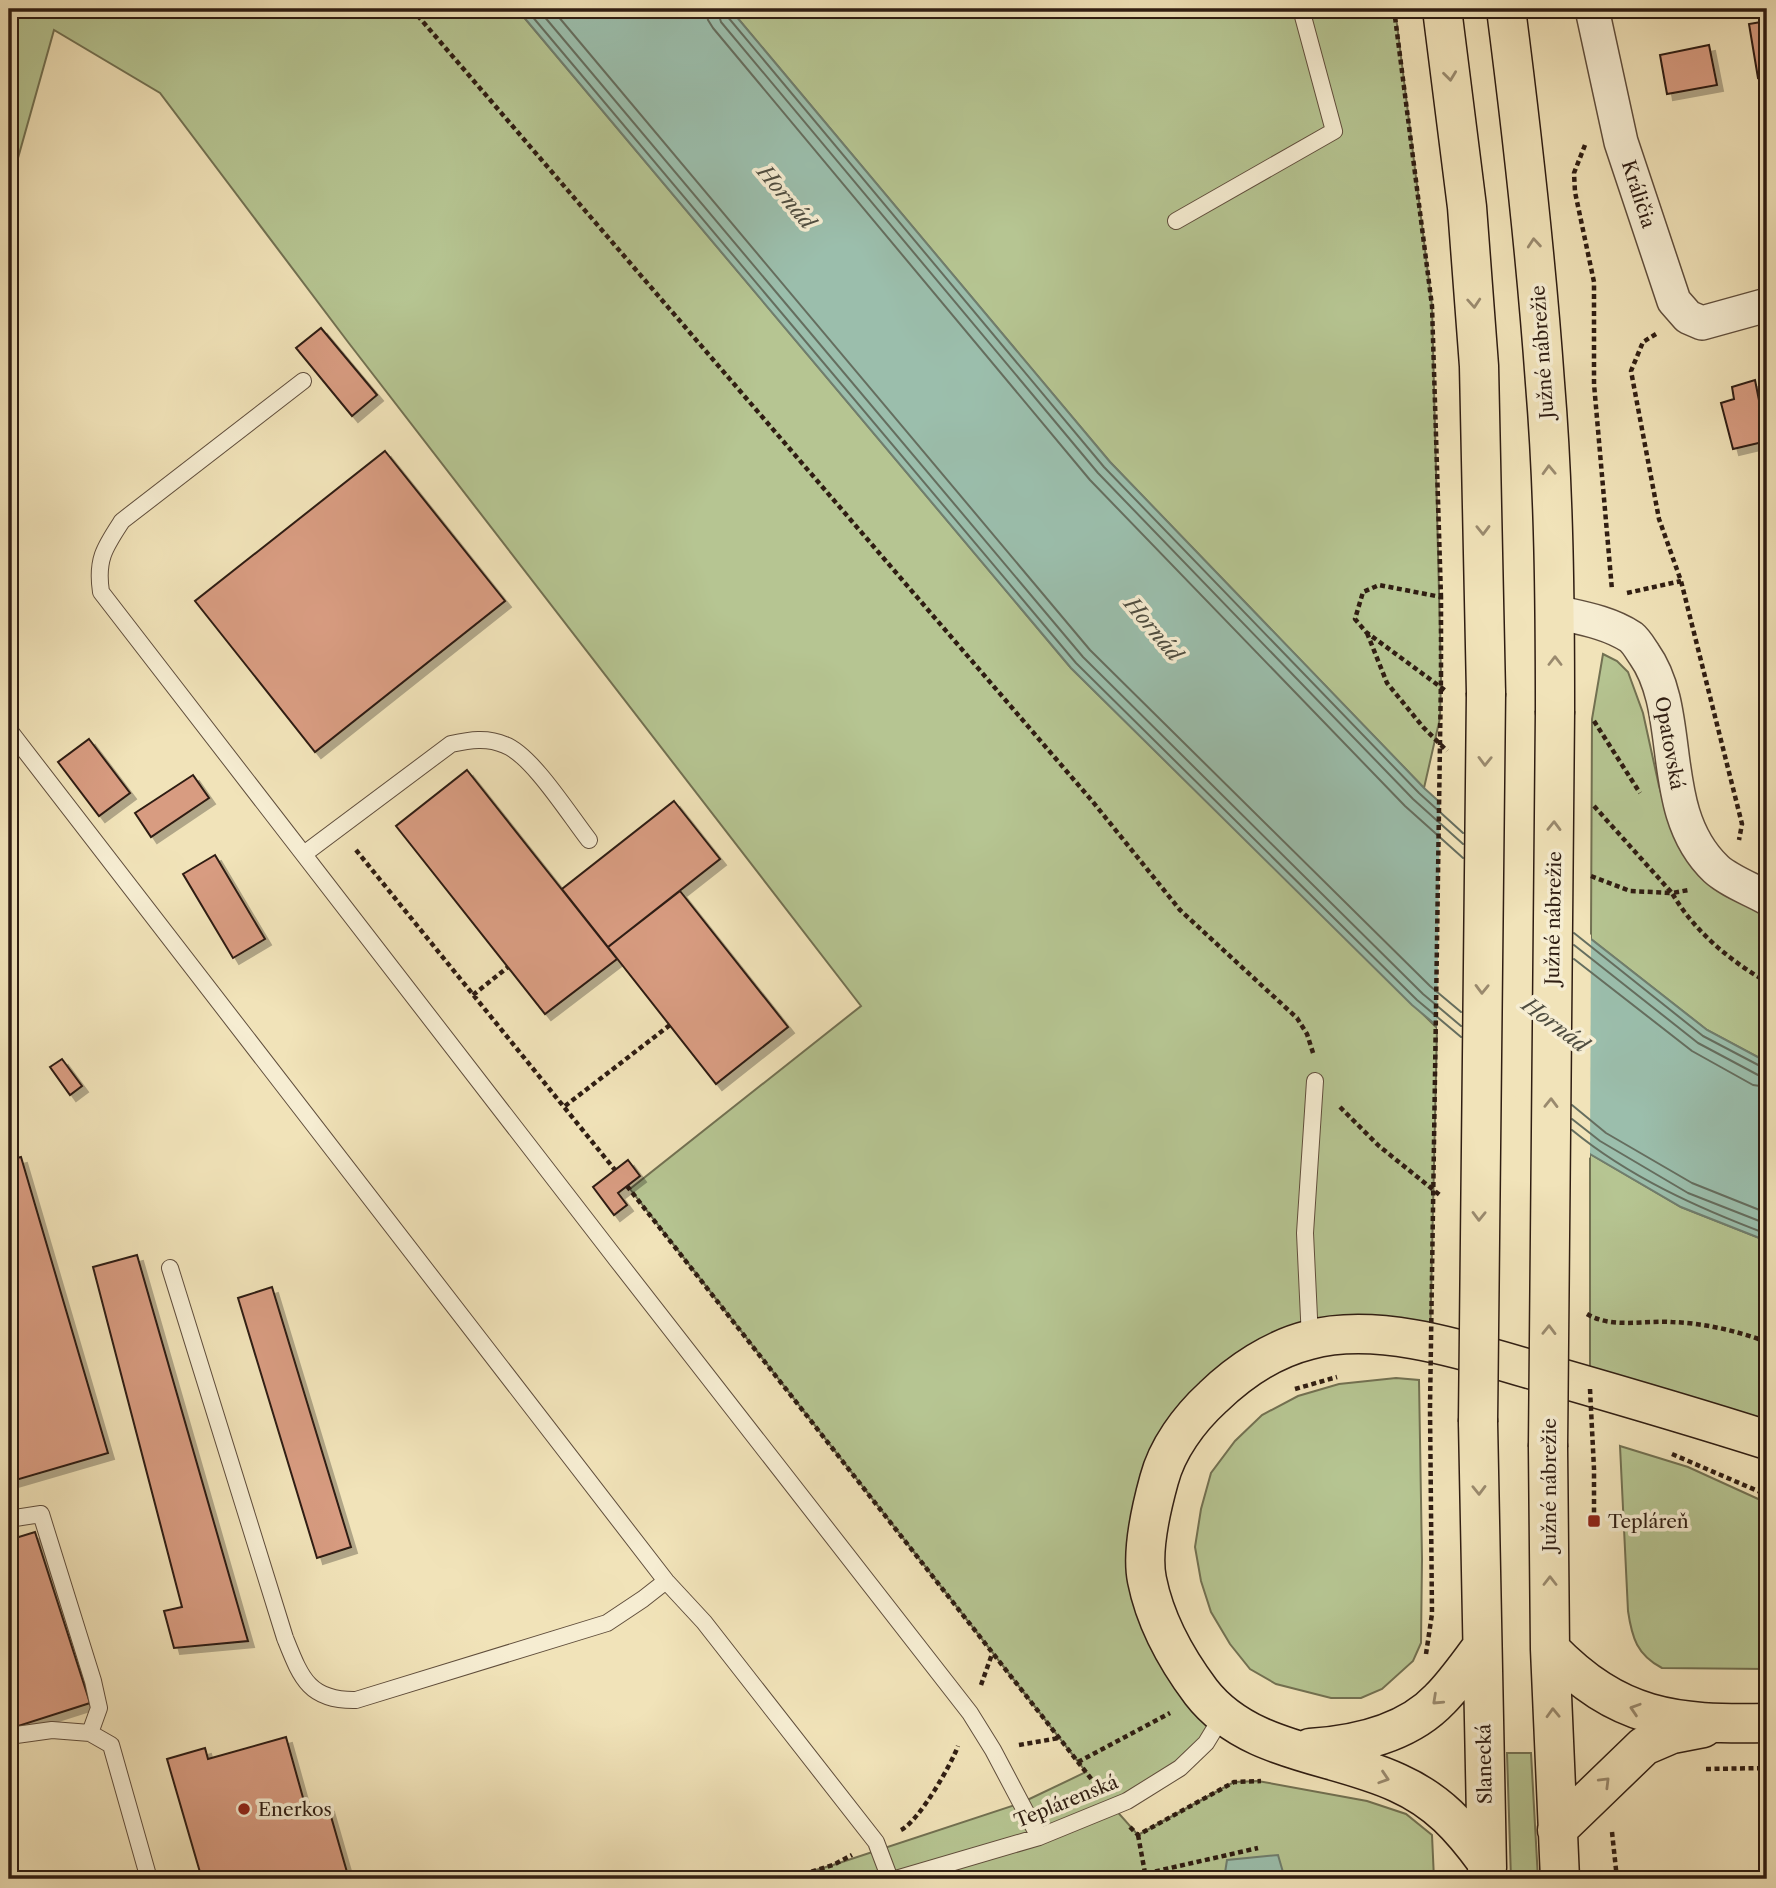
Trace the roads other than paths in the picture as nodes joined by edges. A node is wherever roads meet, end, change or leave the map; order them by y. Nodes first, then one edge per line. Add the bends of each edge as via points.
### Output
1 (1301, 9) edge
2 (1442, 9) edge
3 (1506, 9) edge
4 (1592, 9) edge
5 (1176, 221) dead end
6 (1755, 309) edge
7 (303, 381) dead end
8 (1555, 612) junction
9 (9, 730) edge
10 (589, 840) dead end
11 (304, 854) junction
12 (1767, 898) edge
13 (1315, 1081) road end
14 (170, 1268) dead end
15 (1310, 1339) junction
16 (1767, 1440) edge
17 (9, 1519) edge
18 (666, 1581) junction
19 (1481, 1648) junction
20 (1550, 1649) junction
21 (1213, 1705) junction
22 (1767, 1723) edge
23 (1726, 1724) junction
24 (90, 1733) junction
25 (9, 1736) edge
26 (1296, 1749) junction
27 (1557, 1830) junction
28 (1038, 1837) junction
29 (1487, 1870) edge
30 (149, 1879) edge
31 (893, 1879) edge
32 (1560, 1879) edge

1 - 5 lane via 1334,131
2 -> 19 highway, bridge via 1467,207 1479,366 1486,693 1478,1422
8 -> 3 highway, Južné nábrežie via 1546,386 1530,198
4 - 6 street, Králičia via 1621,142 1674,301 1688,317 1702,323
7 - 11 lane via 122,520 103,551 99,574 101,592
8 - 12 street, Opatovská via 1604,623 1634,639 1654,668 1664,701 1675,781 1699,847 1717,870
20 -> 8 highway, Južné nábrežie, bridge
9 - 18 lane
10 - 11 lane via 525,758 506,745 475,738 451,744
11 - 28 lane via 970,1713
13 - 15 lane via 1304,1233
14 - 18 lane via 285,1638 298,1671 322,1696 356,1700 607,1623
15 - 16 highway via 1387,1336 1450,1346
15 - 21 highway via 1263,1359 1194,1415 1162,1467 1148,1518 1146,1577 1159,1619 1181,1665
17 - 24 lane via 41,1514 93,1681 99,1708
18 - 31 lane via 704,1622 876,1842
19 -> 26 highway via 1438,1701 1408,1722 1370,1740
19 - 29 highway, Slanecká
23 -> 20 highway via 1677,1720 1627,1707 1571,1671
27 -> 20 highway, Južné nábrežie
21 - 26 highway via 1258,1737
21 - 28 lane, Teplárenská via 1206,1743 1180,1768 1127,1801
22 - 23 highway
27 -> 23 highway via 1644,1746 1672,1734
24 - 25 lane via 52,1730
24 - 30 lane via 111,1745
26 -> 29 highway via 1398,1783 1432,1802 1458,1823
27 - 32 highway
28 - 31 lane, Teplárenská

